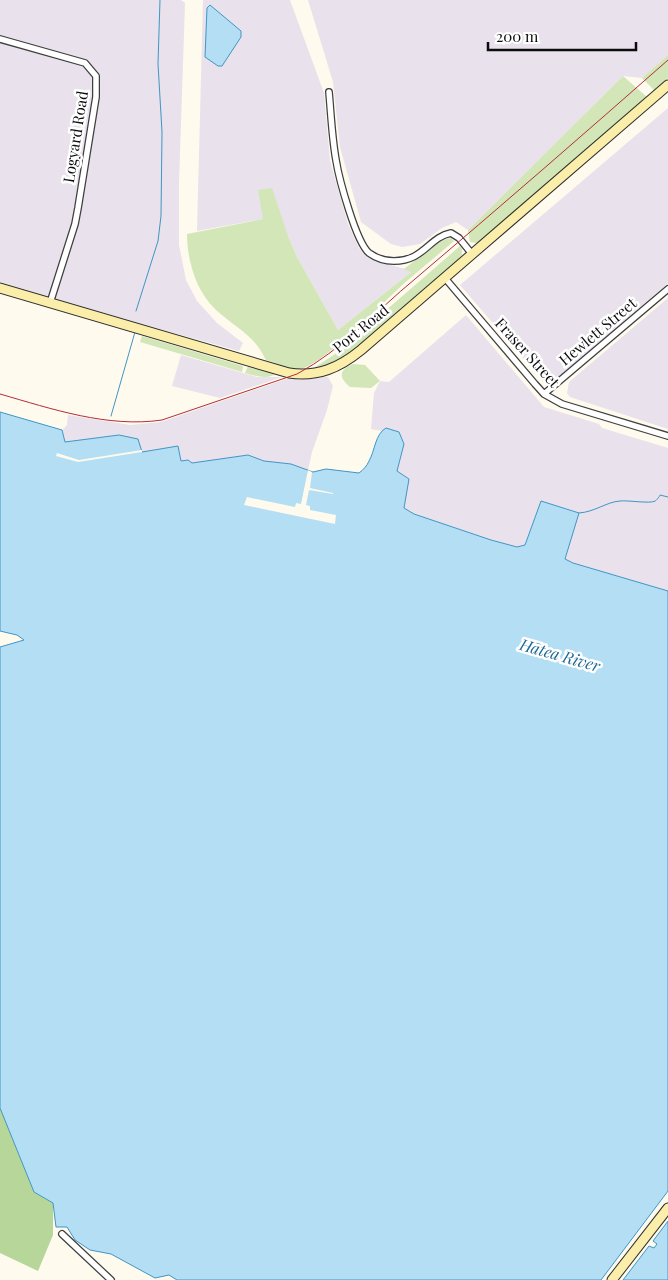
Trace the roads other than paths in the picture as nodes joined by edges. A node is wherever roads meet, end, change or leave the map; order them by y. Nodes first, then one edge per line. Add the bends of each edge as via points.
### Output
1 (0, 39) edge
2 (668, 84) edge
3 (329, 92) dead end
4 (472, 254) junction
5 (444, 277) junction
6 (0, 288) edge
7 (668, 289) edge
8 (50, 303) junction
9 (544, 394) junction
10 (668, 436) edge
11 (668, 1208) edge
12 (62, 1234) dead end
13 (111, 1280) edge
14 (612, 1280) edge

1 - 8 street, Logyard Road via 85,63 96,76 96,97 76,216
2 - 4 main road, Port Road
3 - 4 street via 336,162 354,229 368,252 382,259 411,259 451,233
4 - 5 main road, Port Road
5 - 8 main road, Port Road via 347,361 314,374 289,373
5 - 9 street, Fraser Street
6 - 8 main road, Port Road
7 - 9 street, Hewlett Street
9 - 10 street, Fraser Street via 562,404
11 - 14 main road
12 - 13 street

